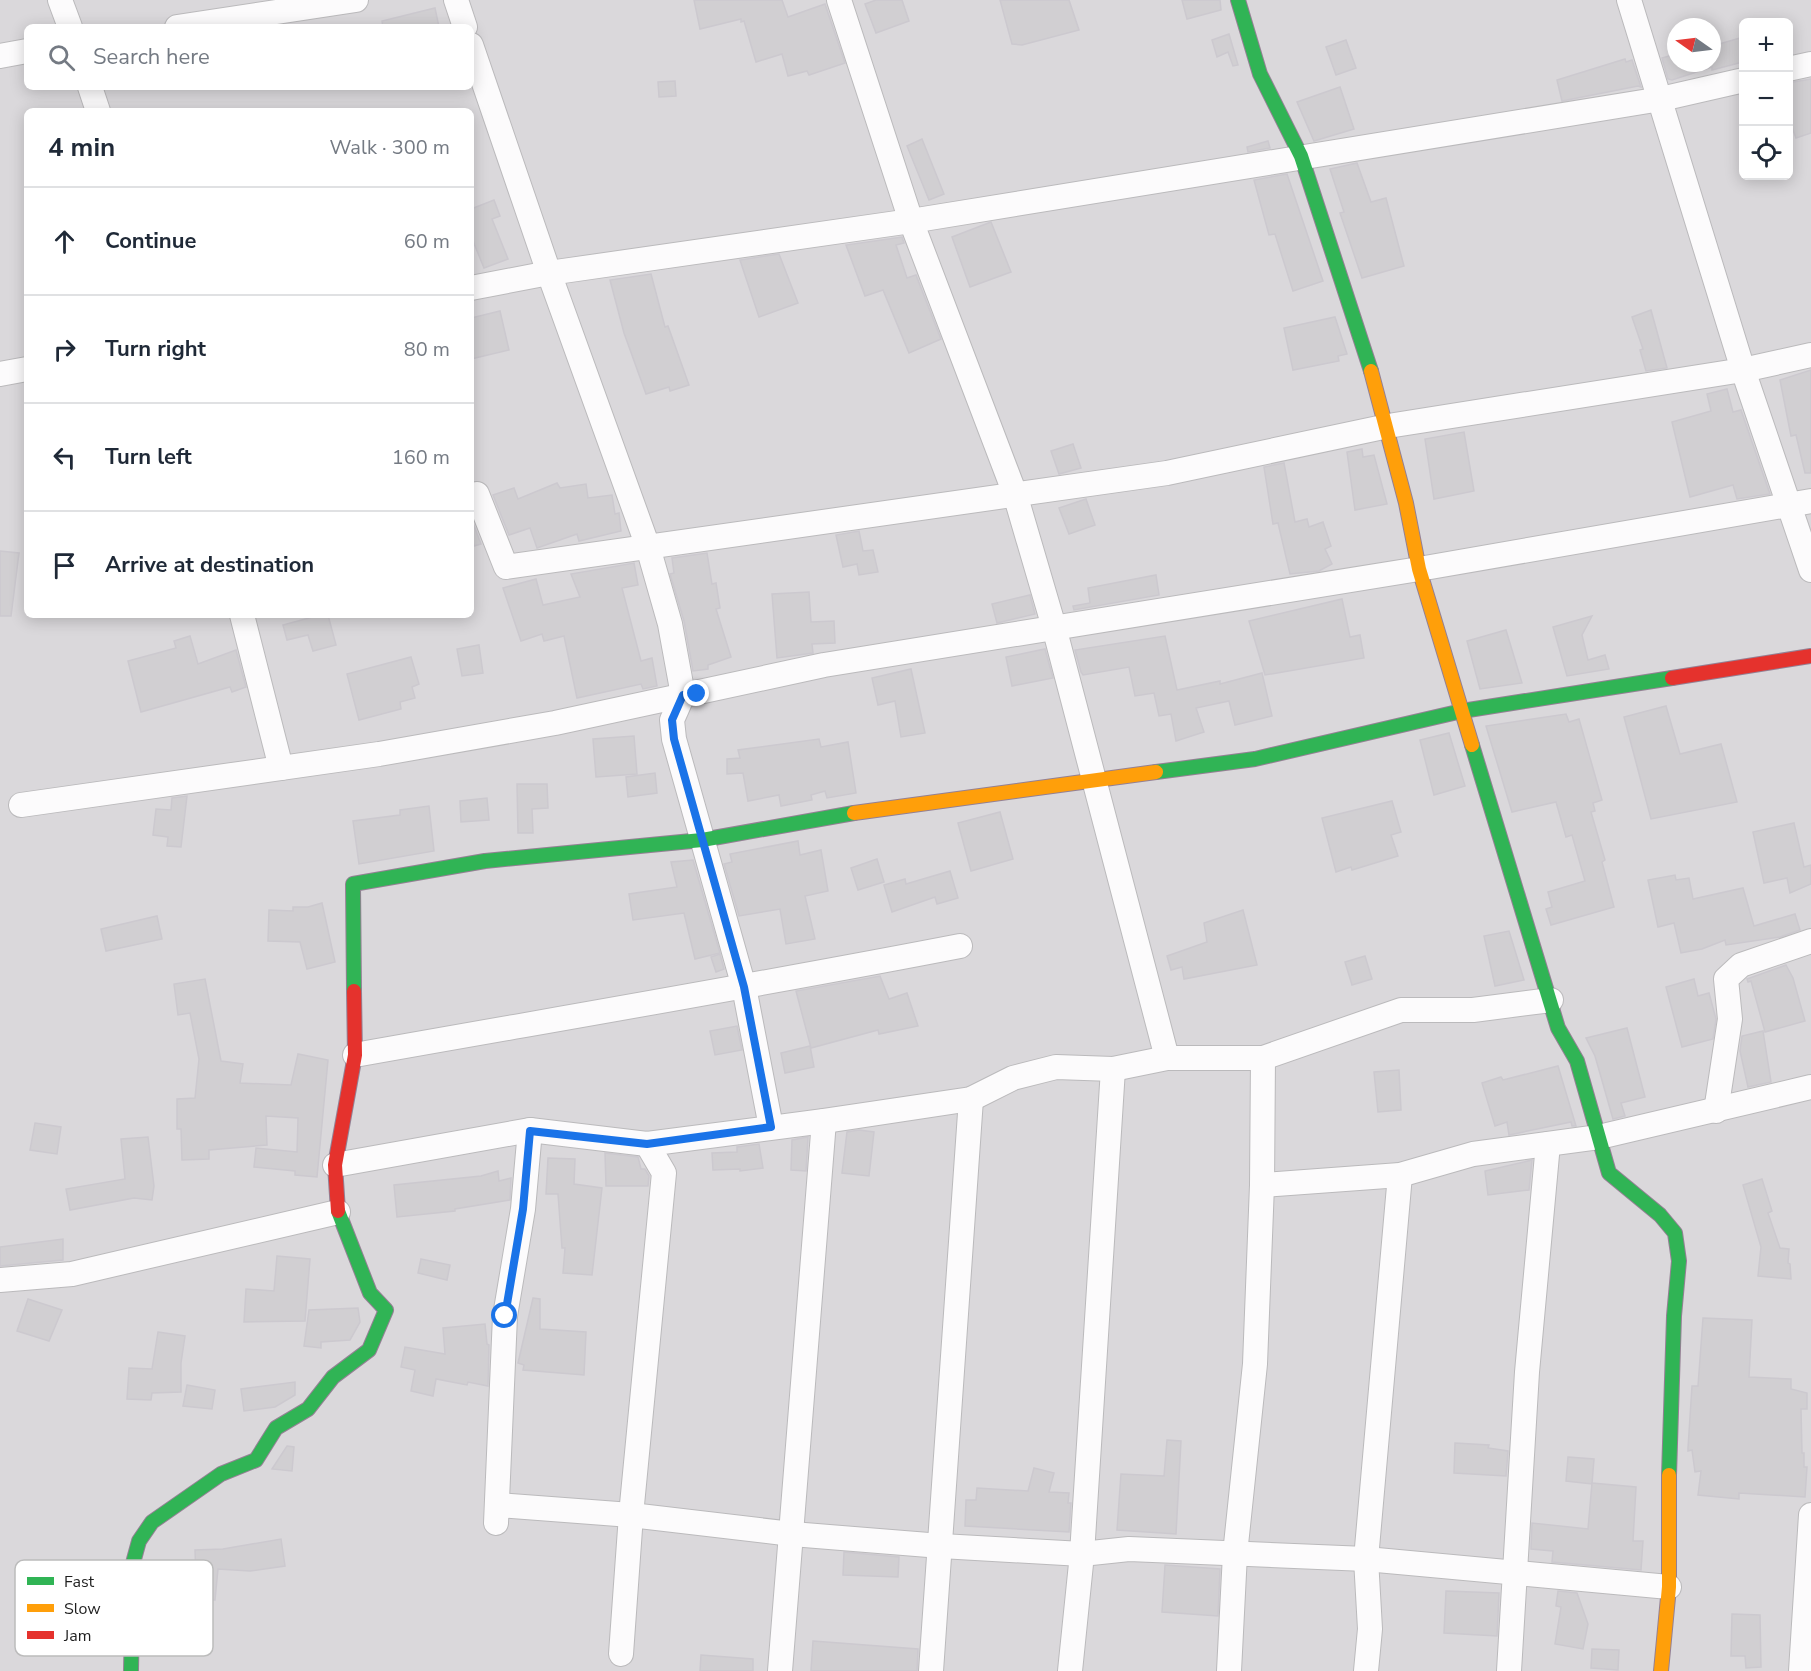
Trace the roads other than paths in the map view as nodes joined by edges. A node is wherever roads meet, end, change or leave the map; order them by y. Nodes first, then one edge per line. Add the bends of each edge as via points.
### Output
1 (60, 0) edge
2 (356, 0) edge
3 (456, 0) edge
4 (839, 0) edge
5 (1238, 0) edge
6 (1629, 0) edge
7 (69, 24) edge
8 (197, 24) edge
9 (464, 24) edge
10 (24, 52) edge
11 (474, 54) edge
12 (0, 56) edge
13 (1811, 64) edge
14 (1793, 68) edge
15 (1739, 81) edge
16 (91, 90) edge
17 (1661, 99) junction
18 (97, 108) edge
19 (1301, 156) junction
20 (911, 221) junction
21 (549, 273) junction
22 (474, 287) edge
23 (1811, 355) edge
24 (24, 370) edge
25 (1743, 370) junction
26 (0, 374) edge
27 (1388, 426) junction
28 (477, 494) dead end
29 (1016, 494) junction
30 (1800, 502) edge
31 (648, 546) junction
32 (1419, 569) junction
33 (1811, 570) edge
34 (243, 618) edge
35 (1054, 627) junction
36 (1811, 656) edge
37 (683, 695) junction
38 (1462, 711) junction
39 (280, 768) junction
40 (1095, 782) junction
41 (21, 805) dead end
42 (702, 840) junction
43 (1811, 941) edge
44 (960, 946) dead end
45 (744, 987) junction
46 (1551, 1000) junction
47 (355, 1055) junction
48 (1167, 1058) junction
49 (1263, 1058) junction
50 (1113, 1069) junction
51 (1811, 1087) edge
52 (970, 1099) junction
53 (1716, 1111) junction
54 (824, 1121) junction
55 (771, 1127) junction
56 (530, 1131) junction
57 (1599, 1137) junction
58 (647, 1144) junction
59 (1548, 1144) junction
60 (335, 1164) junction
61 (1400, 1174) junction
62 (1262, 1185) junction
63 (338, 1212) junction
64 (0, 1280) edge
65 (631, 1515) junction
66 (1811, 1515) edge
67 (792, 1534) junction
68 (942, 1546) junction
69 (1082, 1554) junction
70 (1235, 1554) junction
71 (1366, 1559) junction
72 (134, 1560) edge
73 (1514, 1572) junction
74 (1669, 1587) junction
75 (1808, 1592) edge
76 (621, 1654) dead end
77 (131, 1656) edge
78 (131, 1671) edge
79 (780, 1671) edge
80 (931, 1671) edge
81 (1070, 1671) edge
82 (1229, 1671) edge
83 (1366, 1671) edge
84 (1509, 1671) edge
85 (1661, 1671) edge
86 (1802, 1671) edge

1 - 7 street
2 - 8 street
3 - 9 street
4 - 20 street
5 - 19 street via 1260,74
6 - 17 street
10 - 12 street
11 - 21 street
13 - 14 street
15 - 17 street
16 - 18 street
17 - 19 street
17 - 25 street
19 - 20 street
19 - 27 street
20 - 21 street
20 - 29 street
21 - 22 street
21 - 31 street
23 - 25 street
24 - 26 street
25 - 27 street
25 - 30 street
27 - 29 street via 1167,473
27 - 32 street
28 - 31 street via 506,567
29 - 31 street
29 - 35 street
30 - 32 street
30 - 33 street
31 - 37 street via 670,624
32 - 35 street
32 - 38 street
34 - 39 street
35 - 37 street via 782,672
35 - 40 street
36 - 38 street
37 - 39 street via 555,723
37 - 42 street via 672,720 673,729
38 - 40 street via 1255,759
38 - 46 street
39 - 41 street
40 - 42 street via 811,819
40 - 48 street
42 - 45 street
42 - 47 street via 485,861 353,884
43 - 53 street via 1741,964 1726,979 1730,1019
44 - 45 street
45 - 47 street
45 - 55 street
46 - 49 street via 1473,1010 1401,1010
46 - 57 street via 1558,1028 1576,1061
47 - 60 street
48 - 49 street
48 - 50 street
49 - 62 street
50 - 52 street via 1056,1067 1013,1078
50 - 69 street
51 - 53 street
52 - 54 street
52 - 68 street
53 - 57 street
54 - 55 street
54 - 67 street
55 - 58 street
56 - 58 street
56 - 60 street
56 - 65 street via 523,1209 505,1316 496,1514
57 - 59 street
57 - 74 street via 1609,1173 1660,1215 1675,1233 1679,1261 1669,1437
58 - 65 street via 664,1173
59 - 61 street via 1473,1154
59 - 73 street
60 - 63 street
61 - 62 street
61 - 71 street
62 - 70 street via 1255,1364
63 - 64 street via 72,1274
63 - 72 street via 370,1293 386,1310 369,1350 333,1377 308,1409 276,1428 256,1460 221,1474 152,1522 140,1540
65 - 67 street
65 - 76 street
66 - 75 street
67 - 68 street
67 - 79 street
68 - 69 street
68 - 80 street
69 - 70 street via 1129,1550
69 - 81 street
70 - 71 street
70 - 82 street
71 - 73 street
71 - 83 street via 1370,1629
73 - 74 street
73 - 84 street
74 - 85 street
75 - 86 street
77 - 78 street

